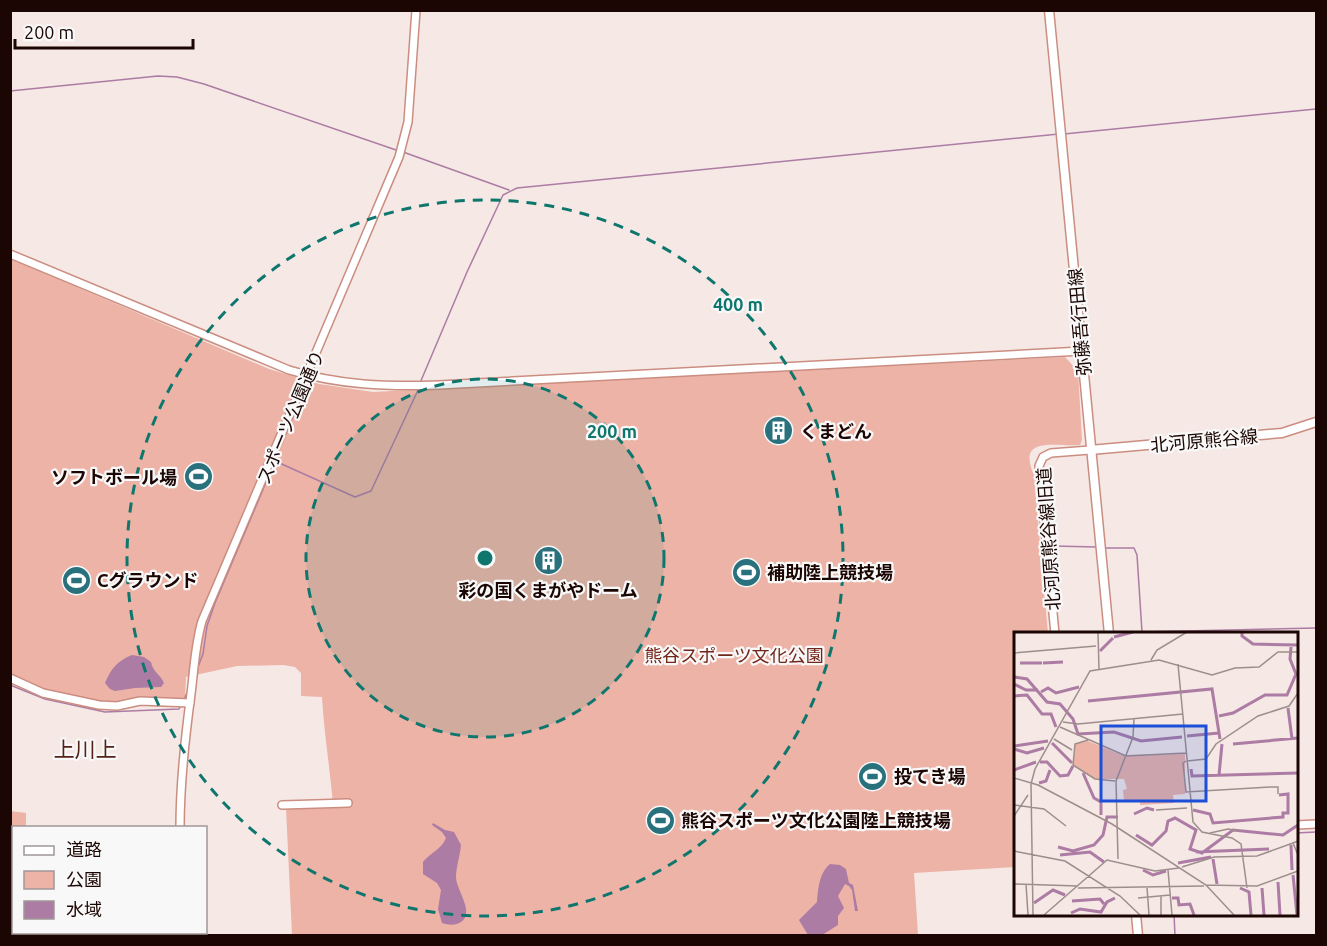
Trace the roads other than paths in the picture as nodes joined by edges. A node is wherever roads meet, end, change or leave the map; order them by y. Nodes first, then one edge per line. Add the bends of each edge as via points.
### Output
1 (416, 10) edge
2 (1049, 10) edge
3 (10, 254) edge
4 (1082, 351) junction
5 (308, 375) junction
6 (1317, 422) edge
7 (1090, 450) junction
8 (1055, 632) edge
9 (1109, 632) edge
10 (10, 678) edge
11 (189, 703) junction
12 (348, 803) dead end
13 (282, 805) dead end
14 (1317, 824) edge
15 (1297, 825) edge
16 (180, 826) edge
17 (1136, 916) edge
18 (1138, 936) edge

1 - 5 street, スポーツ公園通り via 403,147
2 - 4 main road, 弥藤吾行田線
3 - 5 street via 230,347
4 - 5 street via 399,386 354,384
4 - 7 main road, 弥藤吾行田線
5 - 11 street, スポーツ公園通り via 207,608 198,634
6 - 7 main road, 北河原熊谷線 via 1282,433
7 - 8 street, 北河原熊谷線旧道 via 1046,455 1039,466
7 - 9 main road, 弥藤吾行田線
10 - 11 street via 43,693 99,705 140,701
11 - 16 street, スポーツ公園通り
12 - 13 street
14 - 15 street
17 - 18 main road

